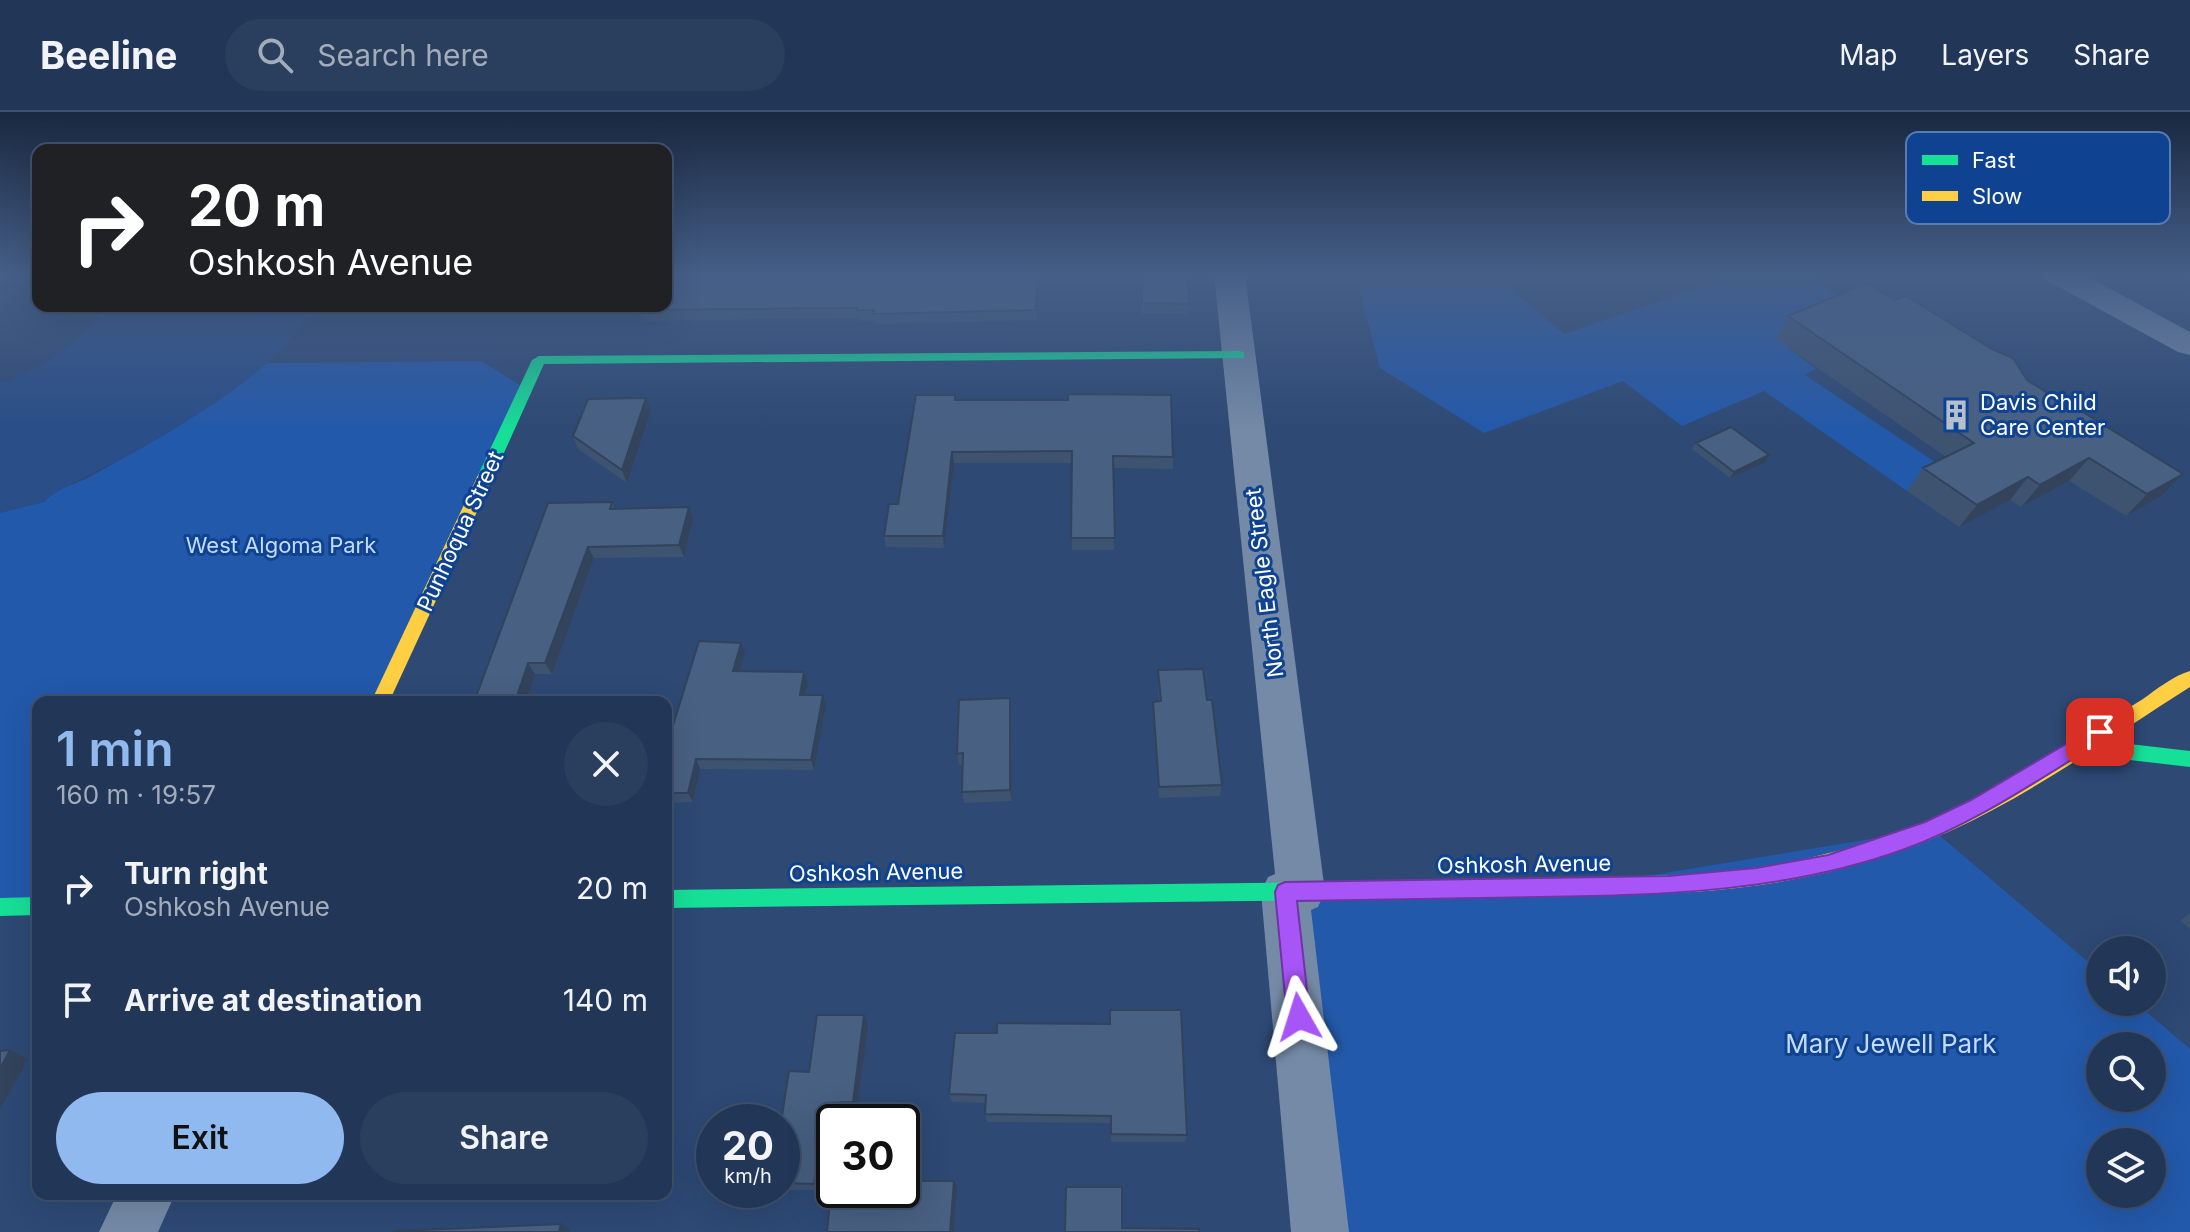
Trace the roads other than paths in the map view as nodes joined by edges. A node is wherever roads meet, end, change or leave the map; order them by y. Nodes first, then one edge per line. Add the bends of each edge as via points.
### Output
1 (1235, 326) edge
2 (2155, 326) edge
3 (2190, 345) edge
4 (1239, 355) junction
5 (2190, 678) edge
6 (383, 696) edge
7 (2078, 746) junction
8 (2190, 759) edge
9 (1293, 892) junction
10 (672, 899) edge
11 (32, 906) edge
12 (0, 907) edge
13 (144, 1200) edge
14 (128, 1232) edge
15 (1320, 1232) edge

1 - 4 street, North Eagle Street
2 - 3 street
4 - 6 main road, Punhoqua Street via 539,360
4 - 9 street, North Eagle Street
5 - 7 main road, Oshkosh Avenue
7 - 8 main road
7 - 9 main road, Oshkosh Avenue via 1932,829 1814,867 1668,886
9 - 10 main road, Oshkosh Avenue
9 - 15 street, North Eagle Street
11 - 12 main road
13 - 14 street

